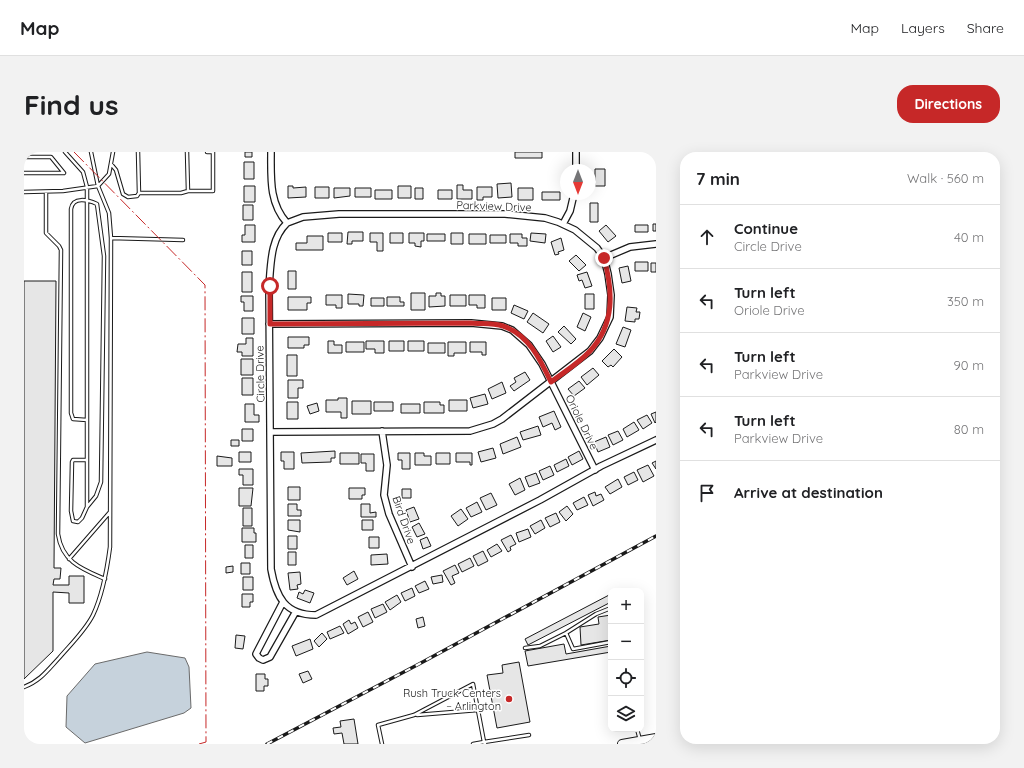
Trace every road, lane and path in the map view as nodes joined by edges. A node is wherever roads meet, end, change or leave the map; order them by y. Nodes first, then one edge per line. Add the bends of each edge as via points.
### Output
1 (64, 152) edge
2 (91, 152) edge
3 (113, 152) edge
4 (138, 152) edge
5 (187, 152) edge
6 (207, 152) edge
7 (271, 152) edge
8 (576, 152) edge
9 (24, 157) edge
10 (111, 164) junction
11 (576, 164) edge
12 (24, 173) edge
13 (98, 186) junction
14 (87, 187) junction
15 (188, 191) junction
16 (24, 192) edge
17 (46, 192) junction
18 (139, 193) junction
19 (87, 200) junction
20 (573, 200) edge
21 (287, 223) junction
22 (563, 224) junction
23 (111, 238) junction
24 (183, 240) dead end
25 (656, 244) edge
26 (604, 258) junction
27 (270, 324) junction
28 (551, 382) junction
29 (87, 420) junction
30 (382, 431) junction
31 (271, 432) junction
32 (656, 440) edge
33 (87, 460) junction
34 (594, 470) junction
35 (87, 507) junction
36 (110, 512) junction
37 (69, 559) junction
38 (412, 567) junction
39 (105, 579) junction
40 (283, 602) junction
41 (608, 609) edge
42 (295, 613) junction
43 (566, 633) junction
44 (608, 643) edge
45 (525, 648) dead end
46 (24, 687) edge
47 (478, 710) junction
48 (414, 715) junction
49 (638, 732) edge
50 (529, 735) dead end
51 (656, 738) edge
52 (640, 742) edge
53 (485, 743) edge
54 (382, 744) edge
55 (473, 744) edge
56 (622, 744) edge

1 - 14 lane via 83,172
2 - 13 lane
3 - 10 lane
4 - 18 lane
5 - 15 lane
6 - 15 lane via 213,152 214,191
7 - 21 street via 272,194 280,216
8 - 11 street
9 - 12 lane via 51,157 64,173
10 - 13 lane via 109,174
10 - 18 lane via 116,170 123,194 134,197
13 - 14 lane
13 - 23 lane via 109,213
14 - 17 lane
14 - 19 lane
15 - 18 lane
16 - 17 lane
17 - 37 lane via 46,233 61,250 58,534 60,546
19 - 29 lane
19 - 29 lane via 75,202 71,209 71,413 73,419
19 - 35 lane via 97,204 104,256 101,482 96,496
20 - 22 street
21 - 22 street, Parkview Drive via 303,217 332,214 505,214 545,218
21 - 27 street, Circle Drive via 276,239 271,257
22 - 26 street, Parkview Drive via 584,236
23 - 24 lane
23 - 36 lane
25 - 26 street via 630,247
26 - 28 street, Parkview Drive via 610,295 610,316 606,327 590,352
27 - 28 street, Oriole Drive via 471,323 502,326 512,330 530,344
27 - 31 street, Circle Drive
28 - 30 street, Parkview Drive via 502,420 484,428 470,431
28 - 34 street, Oriole Drive
29 - 33 lane
30 - 31 street, Parkview Drive
30 - 38 street, Bird Drive via 387,465 384,495 389,514
31 - 40 street, Circle Drive via 271,569 274,587
32 - 34 street
33 - 35 lane
33 - 35 lane via 72,462 73,521 78,522 82,518
34 - 38 street
36 - 37 lane
36 - 39 lane via 110,547
37 - 39 lane
38 - 42 street via 316,616
39 - 46 lane via 93,616 85,627 36,682
40 - 42 street, Circle Drive
40 - 42 street via 256,654 259,658 263,660 270,657
41 - 43 lane
43 - 44 lane via 573,649
43 - 45 lane via 540,646
47 - 48 lane
47 - 48 lane via 473,684
47 - 53 lane
48 - 54 lane via 378,725
49 - 52 lane
50 - 53 lane
51 - 52 main road
52 - 56 main road
53 - 55 lane

